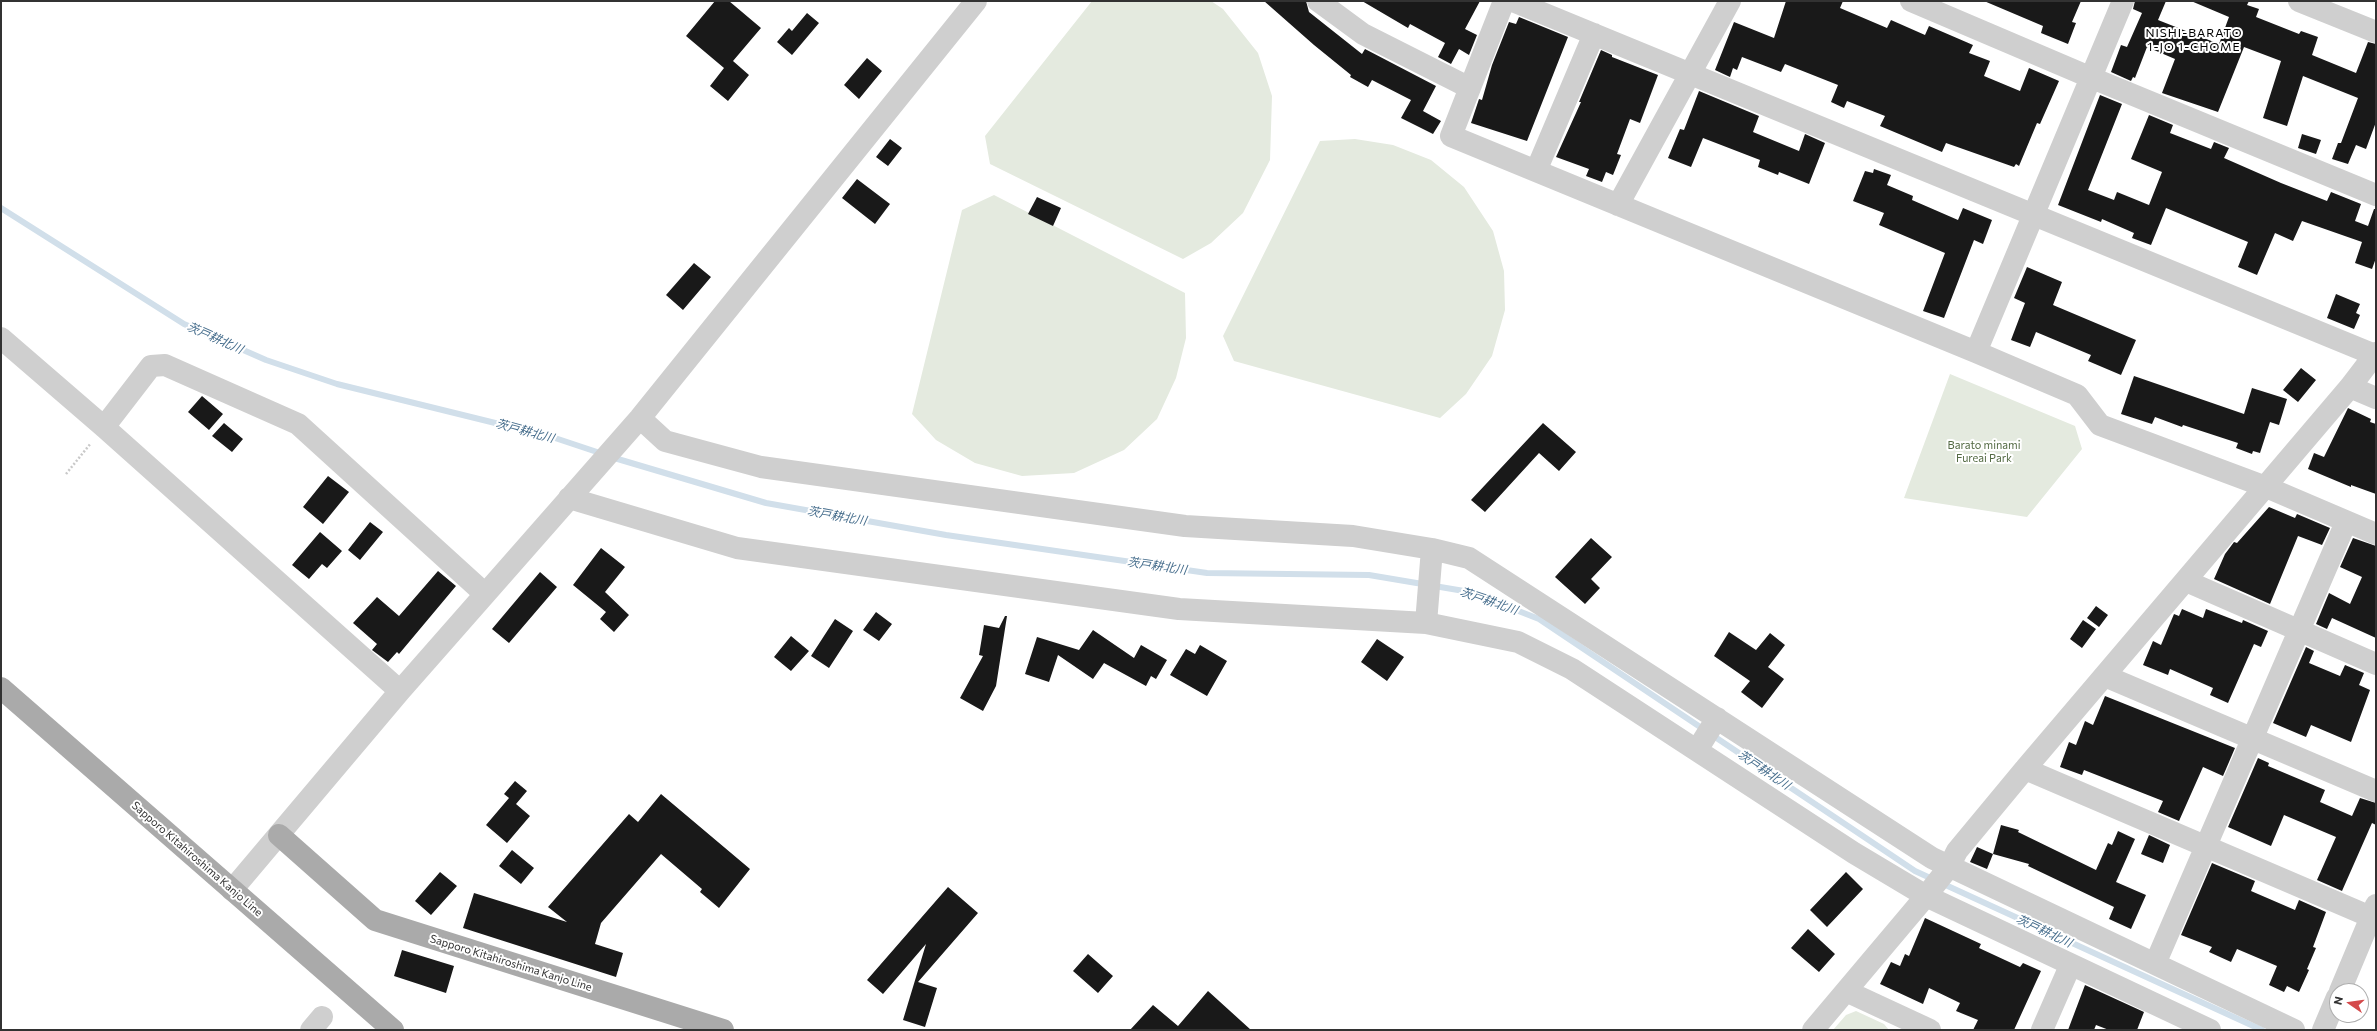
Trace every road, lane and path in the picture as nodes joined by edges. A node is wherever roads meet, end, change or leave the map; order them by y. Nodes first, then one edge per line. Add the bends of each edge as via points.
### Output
1 (976, 1) edge
2 (1320, 1) edge
3 (1504, 1) edge
4 (1513, 1) edge
5 (1730, 1) edge
6 (1911, 1) edge
7 (2123, 1) edge
8 (2299, 1) edge
9 (2376, 32) edge
10 (1594, 34) junction
11 (1689, 73) junction
12 (2092, 78) junction
13 (1470, 88) junction
14 (1536, 171) junction
15 (2376, 195) edge
16 (1618, 205) junction
17 (2032, 213) junction
18 (1, 338) edge
19 (1976, 352) junction
20 (2375, 354) edge
21 (2350, 387) junction
22 (2376, 398) edge
23 (640, 418) junction
24 (104, 427) junction
25 (66, 474) dead end
26 (2266, 487) junction
27 (569, 498) junction
28 (2346, 522) junction
29 (2376, 534) edge
30 (1432, 549) junction
31 (2186, 581) junction
32 (485, 594) junction
33 (1426, 623) junction
34 (2298, 631) junction
35 (2376, 664) edge
36 (2105, 676) junction
37 (1, 688) edge
38 (400, 691) junction
39 (1707, 734) junction
40 (2252, 739) junction
41 (2025, 769) junction
42 (2376, 791) edge
43 (279, 835) junction
44 (2205, 846) junction
45 (1937, 882) junction
46 (232, 890) junction
47 (2373, 911) edge
48 (2155, 964) junction
49 (2070, 966) junction
50 (2343, 983) edge
51 (1846, 991) junction
52 (2329, 1016) edge
53 (2181, 1024) edge
54 (1916, 1027) edge
55 (393, 1030) edge
56 (723, 1030) edge
57 (1813, 1030) edge
58 (2042, 1030) edge
59 (2210, 1030) edge
60 (2294, 1030) edge
61 (2323, 1030) edge

1 - 23 street
2 - 13 street via 1363,34
3 - 13 street
4 - 10 street
5 - 11 street
6 - 12 street
7 - 12 street
8 - 9 street
10 - 11 street
10 - 14 street
11 - 16 street
11 - 17 street
12 - 15 street
12 - 17 street
13 - 14 street via 1451,136
14 - 16 street
16 - 19 street
17 - 19 street
17 - 20 street
18 - 24 street
19 - 26 street via 2077,395 2100,425
20 - 21 street
21 - 22 street
21 - 26 street
23 - 27 street
23 - 30 street via 665,441 761,467 1185,526 1353,536
24 - 25 path
24 - 32 street via 151,366 165,364 298,424
24 - 38 street
26 - 28 street
26 - 31 street
27 - 32 street
27 - 33 street via 738,548 1179,609
28 - 29 street
28 - 34 street
30 - 33 street
30 - 39 street via 1469,558
31 - 34 street
31 - 36 street
32 - 38 street
33 - 39 street via 1518,642
34 - 35 street
34 - 40 street
36 - 40 street
36 - 41 street
37 - 46 main road, Sapporo Kitahiroshima Kanjo Line
38 - 43 street
39 - 45 street
39 - 45 street via 1854,853
40 - 42 street
40 - 44 street
41 - 44 street
41 - 45 street via 1957,851
43 - 46 street
43 - 56 main road, Sapporo Kitahiroshima Kanjo Line via 375,920
44 - 47 street
44 - 48 street
45 - 48 street
45 - 49 street
45 - 51 street
46 - 55 main road, Sapporo Kitahiroshima Kanjo Line
47 - 50 street
48 - 60 street
49 - 53 street
49 - 58 street
51 - 54 street
51 - 57 street
52 - 61 street
53 - 59 street

